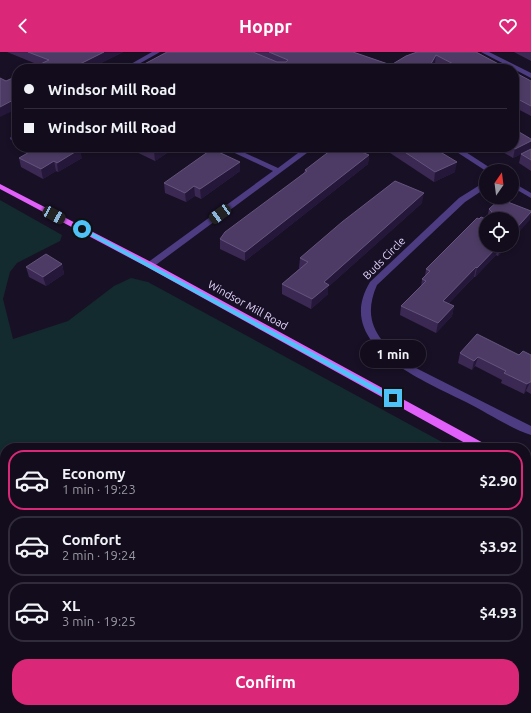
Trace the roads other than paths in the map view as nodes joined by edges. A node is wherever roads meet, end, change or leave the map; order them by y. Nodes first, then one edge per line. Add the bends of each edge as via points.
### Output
1 (157, 52) edge
2 (484, 52) edge
3 (134, 64) edge
4 (508, 64) edge
5 (519, 70) edge
6 (531, 76) edge
7 (238, 152) edge
8 (304, 152) edge
9 (460, 152) edge
10 (480, 164) edge
11 (279, 170) junction
12 (0, 186) edge
13 (519, 188) edge
14 (479, 189) edge
15 (531, 196) edge
16 (150, 265) junction
17 (531, 431) edge
18 (475, 443) edge

1 - 3 street
2 - 4 street
5 - 6 street
7 - 11 street
8 - 11 street
9 - 10 street
11 - 16 street
12 - 16 main road, Windsor Mill Road
13 - 15 street
14 - 17 street, Buds Circle via 462,200 373,284 364,305 366,318 377,344 390,356
16 - 18 main road, Windsor Mill Road

